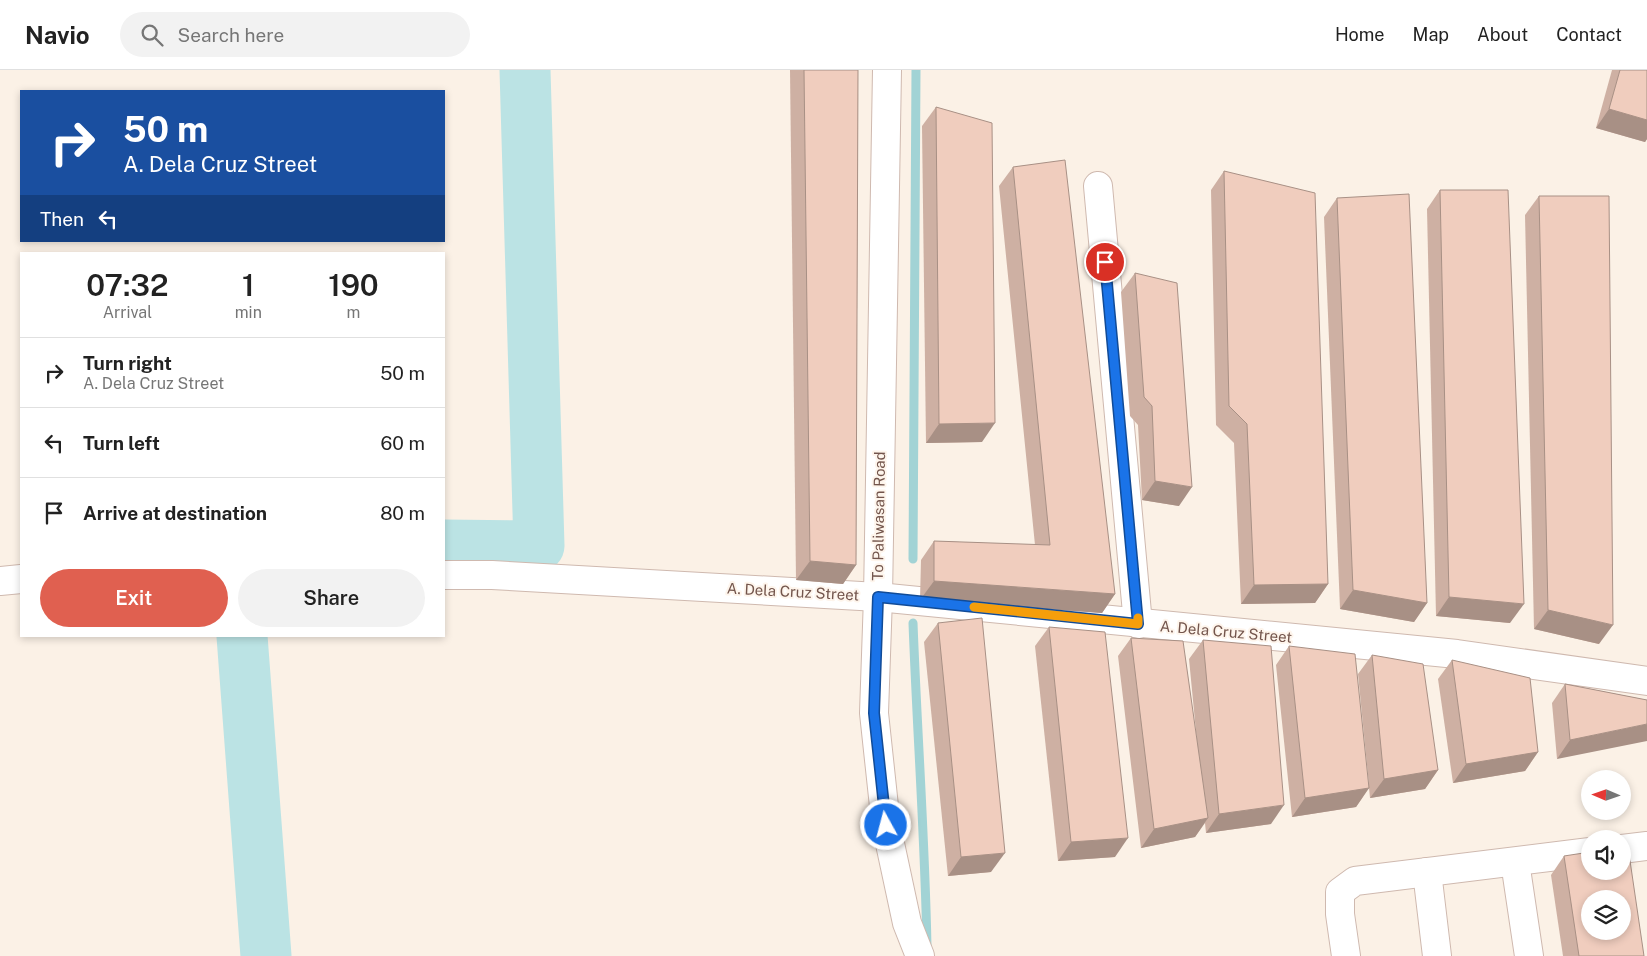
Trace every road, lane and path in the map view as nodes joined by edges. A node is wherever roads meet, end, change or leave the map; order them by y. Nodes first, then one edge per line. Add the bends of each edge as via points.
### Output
1 (887, 70) edge
2 (1098, 186) dead end
3 (445, 575) edge
4 (20, 579) edge
5 (0, 581) edge
6 (878, 597) junction
7 (1138, 624) junction
8 (1647, 682) edge
9 (1647, 846) edge
10 (1631, 847) edge
11 (1581, 853) edge
12 (1515, 862) junction
13 (1426, 872) junction
14 (920, 956) edge
15 (1346, 956) edge
16 (1437, 956) edge
17 (1529, 956) edge

1 - 6 street, To Paliwasan Road
2 - 7 street
3 - 6 street, A. Dela Cruz Street
4 - 5 street
6 - 7 street, A. Dela Cruz Street
6 - 14 street, To Paliwasan Road via 874,713 885,816 907,923
7 - 8 street, A. Dela Cruz Street via 1457,654
9 - 10 street
11 - 12 street
12 - 13 street
12 - 17 street
13 - 15 street via 1356,881 1340,892
13 - 16 street

